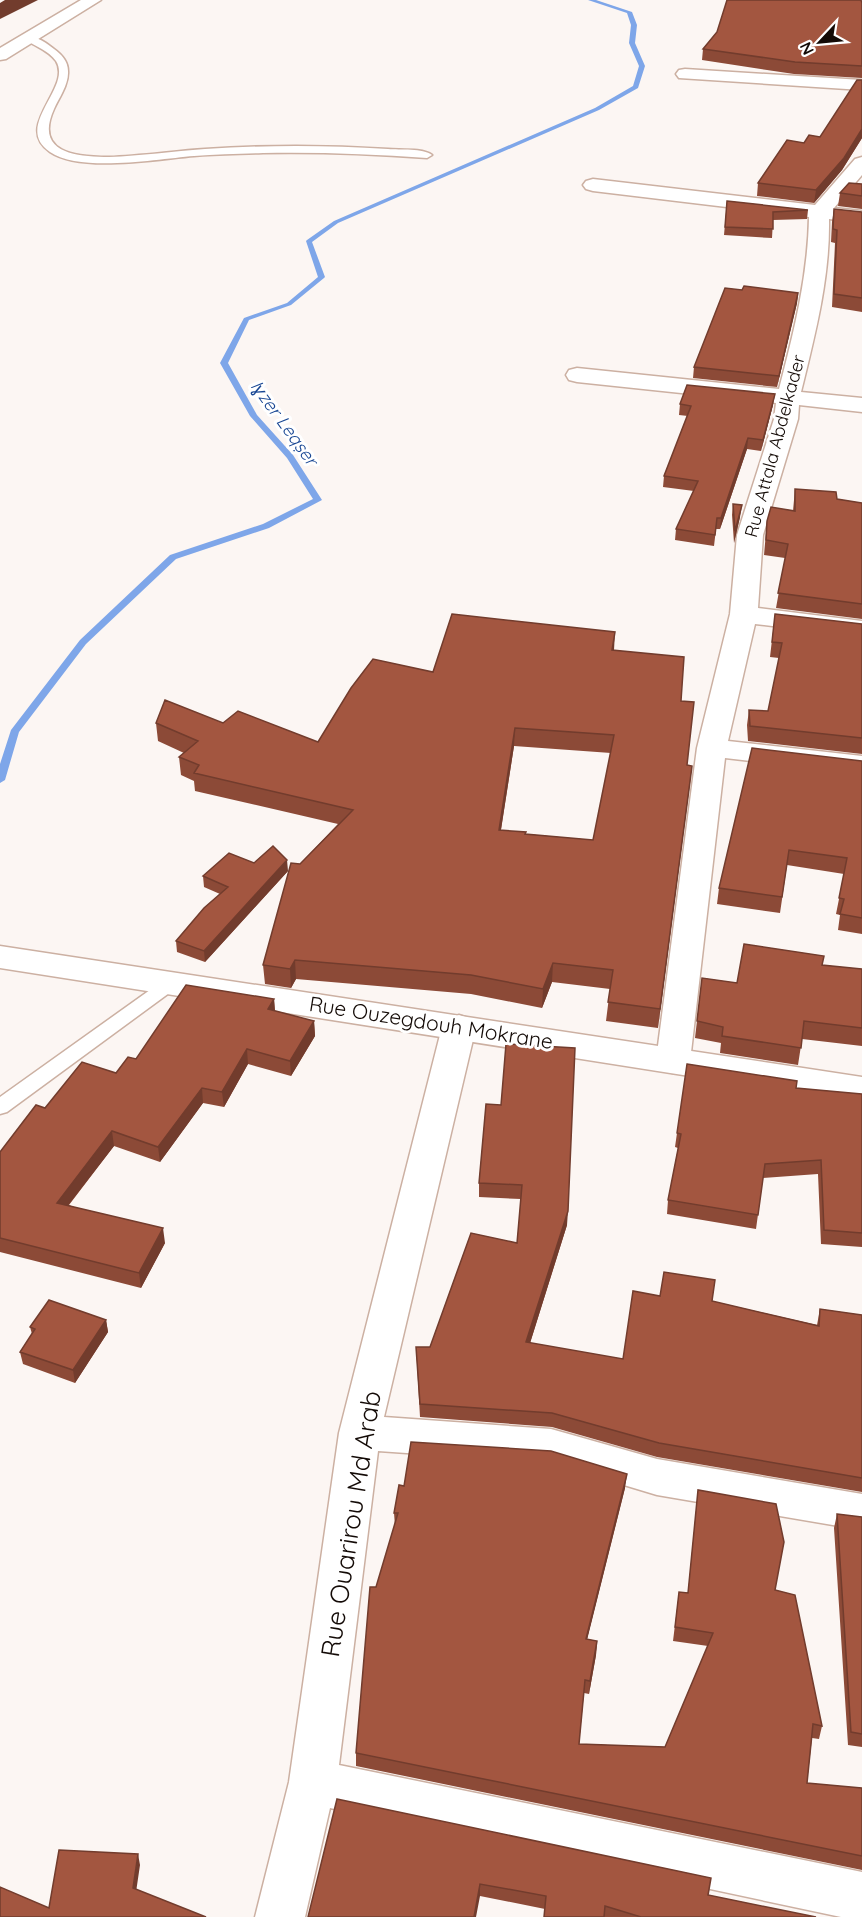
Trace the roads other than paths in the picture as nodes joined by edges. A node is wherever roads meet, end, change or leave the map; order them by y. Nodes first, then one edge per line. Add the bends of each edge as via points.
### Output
1 (93, 0) edge
2 (29, 38) junction
3 (0, 56) edge
4 (685, 74) dead end
5 (862, 85) edge
6 (427, 155) dead end
7 (862, 164) edge
8 (593, 184) dead end
9 (819, 213) junction
10 (862, 217) edge
11 (577, 375) dead end
12 (788, 398) junction
13 (862, 405) edge
14 (744, 614) junction
15 (862, 629) edge
16 (712, 748) junction
17 (862, 765) edge
18 (0, 957) edge
19 (170, 984) junction
20 (459, 1027) junction
21 (673, 1062) junction
22 (862, 1090) edge
23 (0, 1107) edge
24 (360, 1433) junction
25 (862, 1512) edge
26 (313, 1782) junction
27 (862, 1897) edge
28 (280, 1917) edge

1 - 2 street
2 - 3 street
2 - 6 lane via 61,61 64,70 44,120 43,136 46,144 69,156 107,159 325,150
4 - 5 street
7 - 9 street
8 - 9 street
9 - 10 street
9 - 12 street, Rue Attala Abdelkader via 819,256
11 - 12 street
12 - 13 street
12 - 14 street, Rue Attala Abdelkader via 786,420 750,535
14 - 15 street
14 - 16 street, Rue Attala Abdelkader
16 - 17 street
16 - 21 street, Rue Attala Abdelkader
18 - 19 street, Rue Ouzegdouh Mokrane
19 - 20 street, Rue Ouzegdouh Mokrane
19 - 23 lane
20 - 21 street, Rue Ouzegdouh Mokrane
20 - 24 street, Rue Ouarirou Md Arab
21 - 22 street, Rue Ouzegdouh Mokrane
24 - 25 street via 551,1446 657,1477
24 - 26 street, Rue Ouarirou Md Arab
26 - 27 street
26 - 28 street, Rue Ouarirou Md Arab

